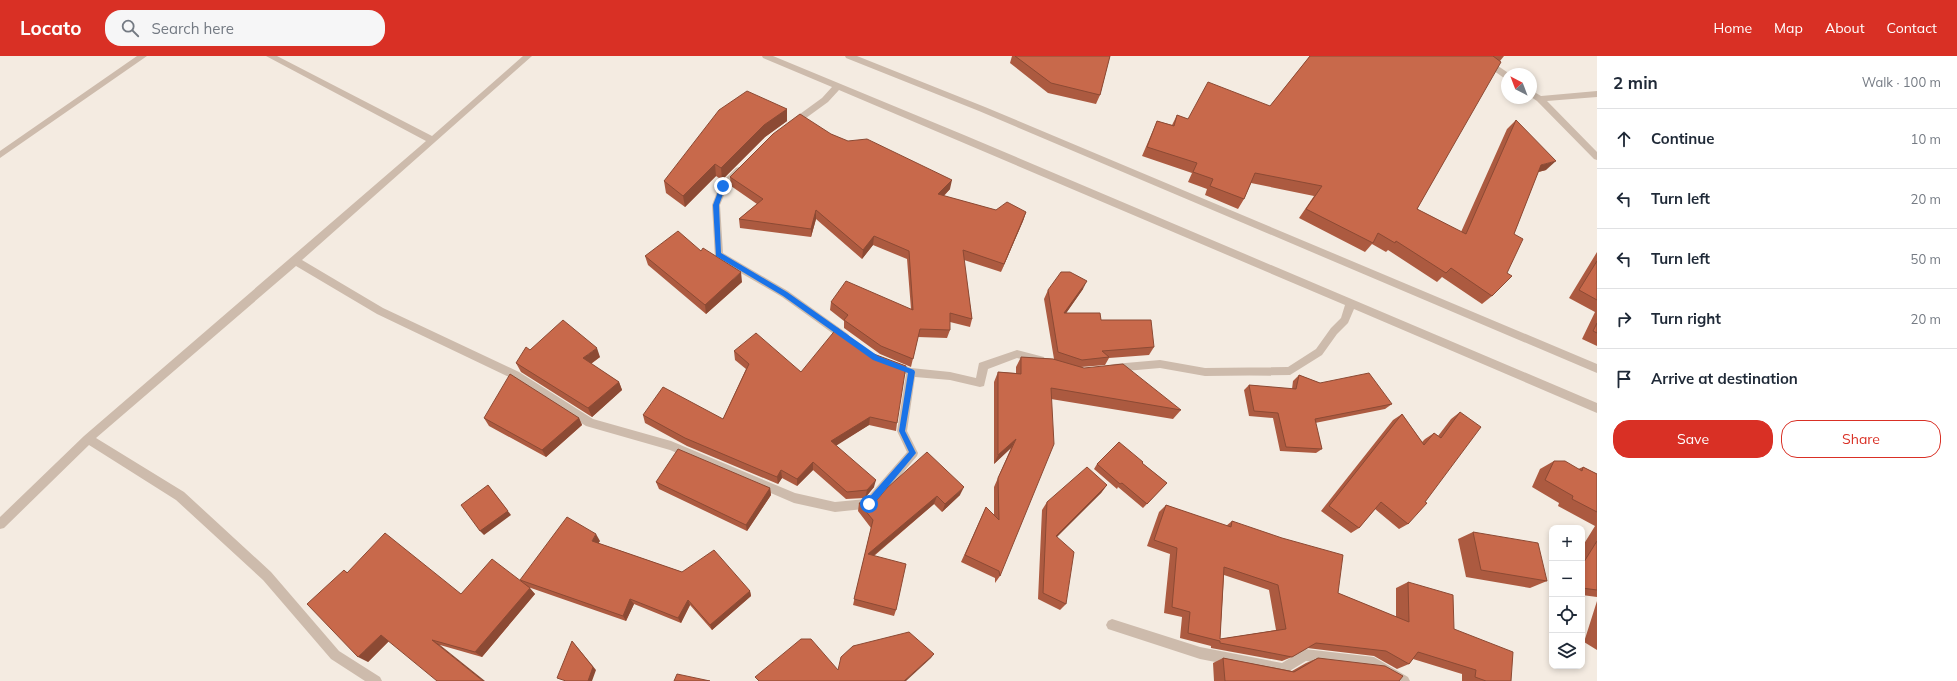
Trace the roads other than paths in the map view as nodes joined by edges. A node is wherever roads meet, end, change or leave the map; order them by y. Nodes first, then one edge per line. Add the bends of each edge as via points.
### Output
1 (143, 56) edge
2 (270, 56) edge
3 (528, 56) edge
4 (766, 56) edge
5 (849, 56) edge
6 (1477, 56) edge
7 (1501, 72) edge
8 (838, 86) junction
9 (1597, 94) edge
10 (1537, 97) edge
11 (1540, 99) junction
12 (786, 129) edge
13 (432, 140) junction
14 (0, 155) edge
15 (1597, 158) edge
16 (744, 166) edge
17 (295, 261) junction
18 (1351, 303) junction
19 (850, 340) edge
20 (883, 360) edge
21 (1051, 364) edge
22 (1597, 369) edge
23 (1101, 370) edge
24 (911, 372) junction
25 (1597, 408) edge
26 (88, 439) junction
27 (0, 524) edge
28 (1112, 625) dead end
29 (376, 681) edge
30 (1404, 681) edge

1 - 14 street
2 - 13 street
3 - 13 street
4 - 8 street
5 - 22 street via 982,109
6 - 7 street
8 - 12 street via 825,100
8 - 18 street
9 - 11 street
10 - 11 street
11 - 15 street
13 - 17 street
16 - 19 street via 723,186 716,205 718,255 785,294
17 - 24 street via 380,311 515,374 590,423 671,446 794,498 835,507 869,504 913,453 902,431
17 - 26 street
18 - 23 street via 1345,320 1319,352 1290,371 1205,372 1160,364
18 - 25 street
20 - 24 street
21 - 24 street via 1017,354 983,366 980,383 950,376
26 - 27 street
26 - 29 street via 180,496 267,576 335,655
28 - 30 street via 1200,653 1283,669 1305,655 1374,663

